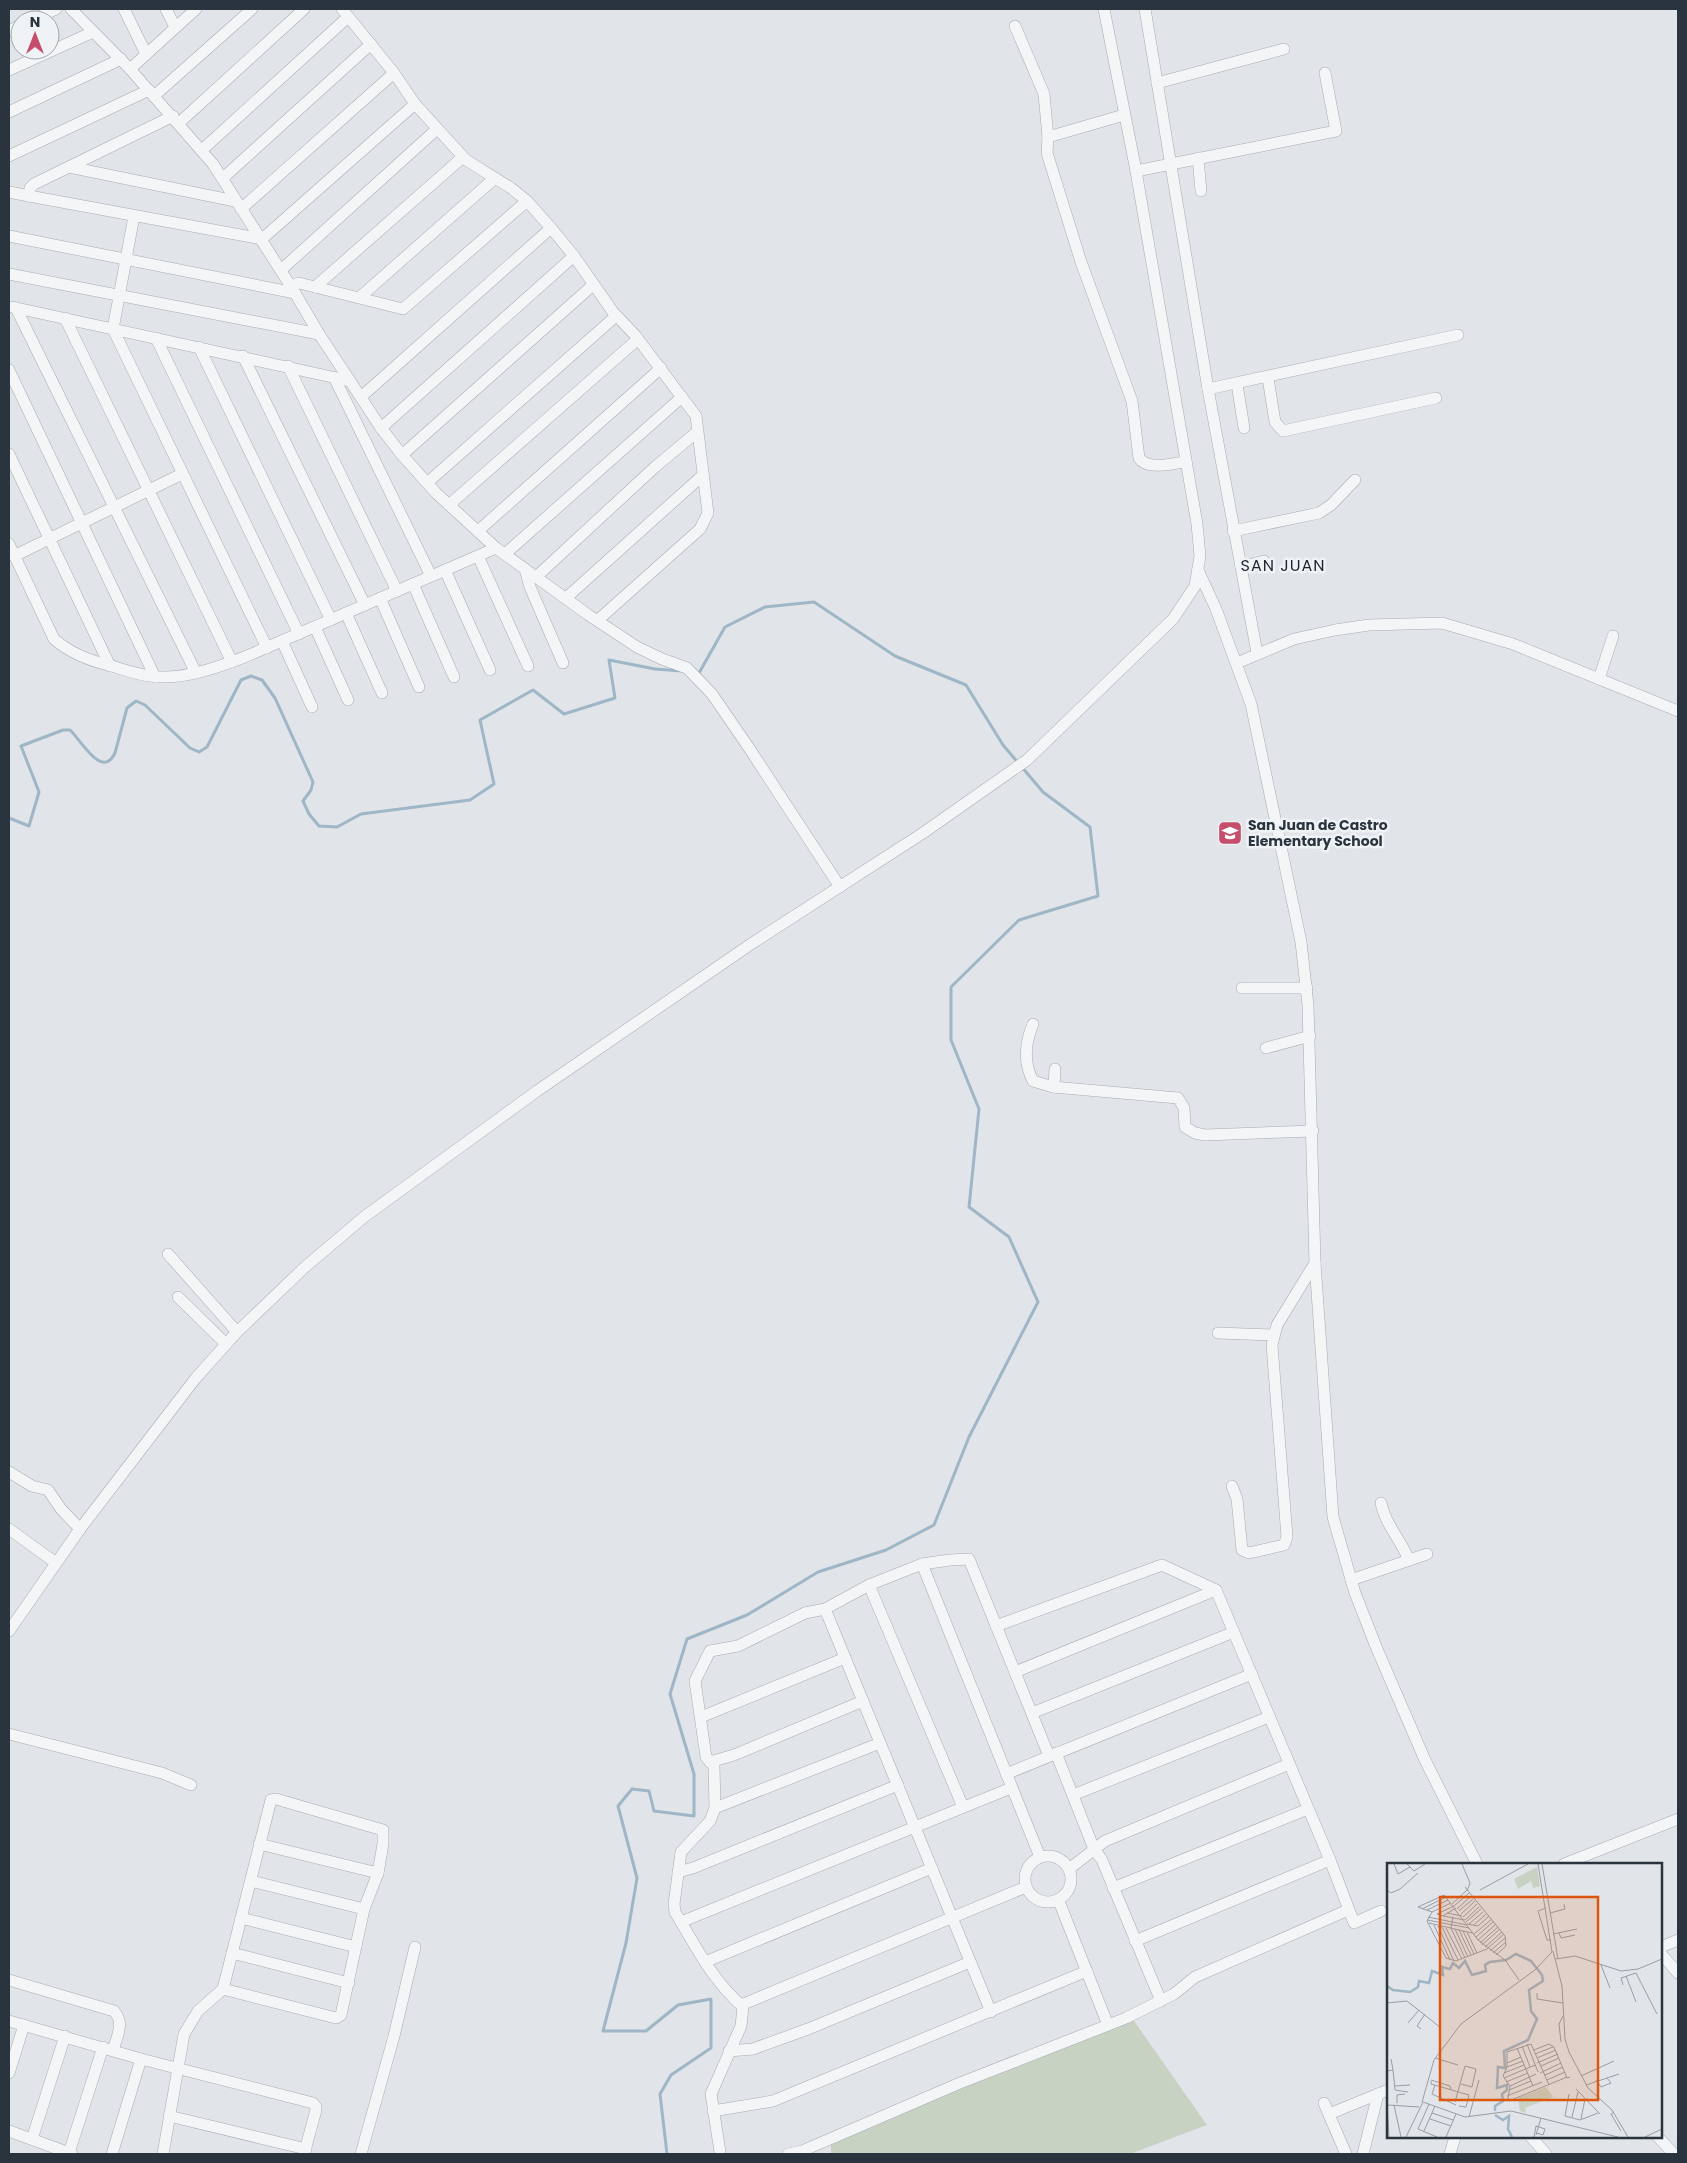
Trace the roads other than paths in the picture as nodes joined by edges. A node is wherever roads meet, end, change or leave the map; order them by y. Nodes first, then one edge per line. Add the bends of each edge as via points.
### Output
1 (71, 9) edge
2 (124, 9) edge
3 (166, 9) edge
4 (196, 9) edge
5 (252, 9) edge
6 (304, 9) edge
7 (1104, 9) edge
8 (1145, 9) edge
9 (345, 13) edge
10 (1015, 26) dead end
11 (175, 27) junction
12 (93, 32) junction
13 (371, 44) junction
14 (1284, 49) dead end
15 (146, 54) junction
16 (121, 60) junction
17 (130, 69) junction
18 (9, 70) edge
19 (394, 73) junction
20 (1325, 73) dead end
21 (1157, 83) junction
22 (152, 93) junction
23 (414, 104) junction
24 (9, 112) edge
25 (1124, 115) junction
26 (176, 119) junction
27 (437, 129) junction
28 (1048, 137) junction
29 (202, 150) junction
30 (9, 156) edge
31 (463, 157) junction
32 (1198, 158) junction
33 (1170, 163) junction
34 (69, 168) junction
35 (1136, 171) junction
36 (223, 178) junction
37 (495, 178) junction
38 (1201, 191) dead end
39 (9, 192) edge
40 (30, 196) junction
41 (527, 201) junction
42 (238, 205) junction
43 (134, 216) junction
44 (551, 228) junction
45 (9, 236) edge
46 (262, 240) junction
47 (574, 256) junction
48 (126, 259) junction
49 (281, 270) junction
50 (9, 274) edge
51 (593, 285) junction
52 (315, 287) junction
53 (293, 290) junction
54 (119, 295) junction
55 (360, 298) junction
56 (12, 307) edge
57 (616, 316) junction
58 (66, 318) junction
59 (113, 328) junction
60 (319, 334) junction
61 (1458, 335) dead end
62 (156, 338) junction
63 (638, 339) junction
64 (199, 347) junction
65 (244, 356) junction
66 (288, 366) junction
67 (660, 368) junction
68 (9, 370) edge
69 (334, 377) junction
70 (1268, 378) junction
71 (350, 381) junction
72 (1237, 384) junction
73 (1208, 389) junction
74 (682, 396) junction
75 (361, 398) junction
76 (1436, 398) dead end
77 (381, 428) junction
78 (1244, 428) dead end
79 (697, 432) junction
80 (9, 454) edge
81 (402, 455) junction
82 (1186, 462) junction
83 (182, 474) junction
84 (703, 474) junction
85 (1355, 480) dead end
86 (427, 483) junction
87 (148, 490) junction
88 (449, 505) junction
89 (114, 507) junction
90 (82, 523) junction
91 (478, 531) junction
92 (1233, 531) junction
93 (49, 538) junction
94 (9, 544) edge
95 (501, 551) junction
96 (14, 556) junction
97 (478, 556) junction
98 (1264, 561) dead end
99 (1241, 567) junction
100 (525, 569) junction
101 (445, 570) junction
102 (1198, 570) junction
103 (431, 576) junction
104 (536, 576) junction
105 (413, 584) junction
106 (397, 591) junction
107 (380, 598) junction
108 (566, 598) junction
109 (365, 605) junction
110 (346, 613) junction
111 (331, 620) junction
112 (598, 620) junction
113 (315, 627) junction
114 (299, 634) junction
115 (1613, 636) dead end
116 (282, 641) junction
117 (267, 648) junction
118 (1257, 653) junction
119 (232, 662) junction
120 (563, 662) dead end
121 (1237, 663) junction
122 (110, 666) junction
123 (528, 666) dead end
124 (490, 670) dead end
125 (195, 671) junction
126 (155, 677) junction
127 (454, 677) dead end
128 (1599, 679) junction
129 (419, 688) dead end
130 (382, 693) dead end
131 (348, 700) dead end
132 (312, 707) dead end
133 (1678, 711) edge
134 (840, 887) junction
135 (1242, 988) dead end
136 (1306, 988) junction
137 (1033, 1024) dead end
138 (1310, 1036) junction
139 (1266, 1048) dead end
140 (1054, 1069) dead end
141 (1054, 1087) junction
142 (1313, 1131) junction
143 (168, 1254) dead end
144 (1315, 1263) junction
145 (178, 1297) dead end
146 (236, 1332) junction
147 (1218, 1333) dead end
148 (1274, 1334) junction
149 (226, 1344) junction
150 (9, 1472) edge
151 (1232, 1486) dead end
152 (1381, 1503) dead end
153 (9, 1529) edge
154 (80, 1529) junction
155 (1427, 1554) dead end
156 (1409, 1560) junction
157 (56, 1563) junction
158 (922, 1564) junction
159 (1351, 1580) junction
160 (870, 1585) junction
161 (1216, 1590) junction
162 (825, 1609) junction
163 (996, 1626) junction
164 (9, 1631) edge
165 (1234, 1632) junction
166 (845, 1658) junction
167 (1015, 1672) junction
168 (1252, 1674) junction
169 (863, 1701) junction
170 (1032, 1713) junction
171 (701, 1717) junction
172 (1270, 1717) junction
173 (9, 1734) edge
174 (880, 1742) junction
175 (1053, 1755) junction
176 (710, 1762) junction
177 (1289, 1764) junction
178 (1006, 1774) junction
179 (898, 1785) junction
180 (190, 1786) dead end
181 (1011, 1788) junction
182 (1073, 1794) junction
183 (964, 1807) junction
184 (715, 1808) junction
185 (1308, 1809) junction
186 (1678, 1819) edge
187 (915, 1827) junction
188 (259, 1844) junction
189 (1094, 1849) junction
190 (1040, 1857) junction
191 (1330, 1860) junction
192 (1477, 1863) edge
193 (1567, 1863) edge
194 (932, 1868) junction
195 (1069, 1869) junction
196 (678, 1872) junction
197 (378, 1873) junction
198 (251, 1881) junction
199 (1026, 1887) junction
200 (1114, 1888) junction
201 (1058, 1899) junction
202 (364, 1910) junction
203 (1348, 1910) junction
204 (1382, 1911) dead end
205 (241, 1918) junction
206 (952, 1918) junction
207 (681, 1922) junction
208 (1678, 1940) edge
209 (1135, 1941) junction
210 (1662, 1946) edge
211 (356, 1947) junction
212 (416, 1947) dead end
213 (232, 1953) junction
214 (1662, 1955) edge
215 (705, 1962) junction
216 (970, 1962) junction
217 (1087, 1971) junction
218 (1678, 1973) edge
219 (9, 1980) edge
220 (348, 1983) junction
221 (223, 1989) junction
222 (1161, 2001) junction
223 (741, 2006) junction
224 (991, 2012) junction
225 (9, 2021) edge
226 (24, 2025) junction
227 (1108, 2025) junction
228 (66, 2036) junction
229 (108, 2048) junction
230 (729, 2051) junction
231 (142, 2059) junction
232 (178, 2069) junction
233 (9, 2073) edge
234 (1383, 2092) edge
235 (714, 2111) junction
236 (169, 2116) junction
237 (9, 2131) edge
238 (1455, 2138) edge
239 (1532, 2138) edge
240 (1659, 2138) edge
241 (32, 2139) junction
242 (305, 2152) edge
243 (70, 2154) edge
244 (112, 2154) edge
245 (163, 2154) edge
246 (361, 2154) edge
247 (720, 2154) edge
248 (788, 2154) edge
249 (1346, 2154) edge
250 (1363, 2154) edge
251 (1450, 2154) edge
252 (1545, 2154) edge
253 (1674, 2154) edge

1 - 12 street
2 - 15 street
3 - 11 street
4 - 11 street
5 - 22 street
6 - 26 street
7 - 25 street
8 - 21 street
9 - 13 street
9 - 29 street
10 - 28 street via 1044,94
11 - 15 street
12 - 16 street
12 - 18 street
13 - 19 street
13 - 36 street
14 - 21 street
15 - 17 street
16 - 17 street
16 - 24 street
17 - 22 street
19 - 23 street
19 - 42 street
20 - 32 street via 1336,131
21 - 33 street
22 - 26 street
22 - 30 street
23 - 27 street
23 - 46 street
25 - 28 street
25 - 35 street
26 - 29 street
26 - 34 street
27 - 31 street
27 - 49 street
28 - 82 street via 1047,153 1081,262 1132,401 1139,458 1149,465
29 - 36 street
31 - 37 street
31 - 52 street
32 - 33 street
32 - 38 street
33 - 35 street
33 - 73 street
34 - 40 street via 34,184 30,188
34 - 42 street
35 - 82 street
36 - 42 street
37 - 41 street
37 - 55 street
39 - 40 street
40 - 43 street
41 - 44 street
41 - 55 street via 403,309
42 - 46 street
43 - 46 street
43 - 48 street
44 - 47 street
44 - 75 street
45 - 48 street
46 - 49 street
47 - 51 street
47 - 77 street
48 - 53 street
48 - 54 street
49 - 53 street
50 - 54 street
51 - 57 street
51 - 81 street
52 - 53 street via 299,282
52 - 55 street
53 - 60 street
54 - 59 street
54 - 60 street
56 - 58 street
56 - 89 street
57 - 63 street
57 - 86 street
58 - 59 street
58 - 87 street
59 - 62 street
59 - 83 street
60 - 71 street
61 - 70 street
62 - 64 street
62 - 114 street
63 - 67 street
63 - 88 street
64 - 65 street
64 - 111 street
65 - 66 street
65 - 109 street
66 - 69 street
66 - 106 street
67 - 74 street
67 - 91 street
68 - 90 street
69 - 71 street
69 - 103 street
70 - 72 street
70 - 76 street via 1275,422 1283,431
71 - 75 street
72 - 73 street
72 - 78 street
73 - 92 street
74 - 79 street via 696,416
74 - 95 street
75 - 77 street
77 - 81 street
79 - 84 street
79 - 104 street
80 - 93 street
81 - 86 street
82 - 102 street via 1200,556
83 - 87 street
83 - 117 street
84 - 108 street
84 - 112 street via 708,513 700,529
85 - 92 street via 1319,513
86 - 88 street
87 - 89 street
87 - 119 street
88 - 91 street
89 - 90 street
89 - 125 street
90 - 93 street
90 - 126 street
91 - 95 street
92 - 99 street
93 - 96 street
93 - 122 street
94 - 96 street
95 - 97 street
95 - 100 street
96 - 122 street via 54,639 78,656
97 - 101 street
97 - 123 street
98 - 99 street
99 - 118 street
100 - 104 street
100 - 120 street
101 - 103 street
101 - 124 street
102 - 121 street
102 - 134 street via 1195,586 1173,619 1027,760
103 - 105 street
104 - 108 street
105 - 106 street
105 - 127 street
106 - 107 street
107 - 109 street
107 - 129 street
108 - 112 street
109 - 110 street
110 - 111 street
110 - 130 street
111 - 113 street
112 - 134 street via 637,647 687,668 712,694
113 - 114 street
113 - 131 street
114 - 116 street
115 - 128 street
116 - 117 street
116 - 132 street
117 - 119 street
118 - 121 street
118 - 128 street via 1294,639 1335,630 1442,622 1513,644
119 - 125 street
121 - 136 street via 1263,752 1301,942
122 - 126 street
125 - 126 street
128 - 133 street
134 - 146 street via 537,1091 364,1216
135 - 136 street
136 - 138 street
137 - 141 street via 1027,1040 1029,1074 1033,1080
138 - 139 street
138 - 142 street
140 - 141 street
141 - 142 street via 1178,1098 1184,1108 1185,1127 1205,1135
142 - 144 street
143 - 146 street
144 - 148 street via 1280,1318
144 - 159 street via 1332,1509
145 - 149 street
146 - 149 street
147 - 148 street
148 - 151 street via 1272,1353 1287,1537 1284,1545 1249,1553 1242,1550 1236,1494
149 - 154 street via 195,1379
150 - 154 street via 32,1486 48,1490
152 - 156 street via 1388,1523
153 - 157 street
154 - 157 street
155 - 156 street
156 - 159 street
157 - 164 street
158 - 160 street
158 - 163 street via 969,1559
158 - 178 street
159 - 192 street via 1409,1725
160 - 162 street
160 - 183 street
161 - 163 street via 1162,1565
161 - 165 street
161 - 167 street
162 - 166 street
162 - 171 street via 805,1613 738,1646 710,1651 695,1681
163 - 167 street
165 - 168 street
165 - 170 street
166 - 169 street
166 - 171 street
167 - 170 street
168 - 172 street
168 - 175 street
169 - 174 street
169 - 176 street
170 - 175 street
171 - 176 street via 706,1757
172 - 177 street
172 - 182 street
173 - 180 street via 162,1773
174 - 179 street
174 - 184 street
175 - 178 street
175 - 182 street
176 - 184 street via 714,1766
177 - 185 street
177 - 189 street via 1105,1841
178 - 181 street
179 - 187 street
179 - 196 street
181 - 183 street
181 - 190 street
182 - 189 street
183 - 187 street
184 - 196 street via 710,1821 680,1852
185 - 191 street
185 - 200 street
186 - 193 street
187 - 194 street
187 - 207 street
188 - 197 street
188 - 197 street via 271,1800 276,1799 383,1830
188 - 198 street
189 - 195 street
189 - 200 street
190 - 195 street via 1059,1858
190 - 199 street via 1026,1869
191 - 203 street
191 - 209 street
194 - 206 street
194 - 215 street
195 - 201 street via 1071,1884 1068,1892
196 - 207 street via 674,1904
197 - 202 street
198 - 202 street
198 - 205 street
199 - 201 street via 1040,1901
199 - 206 street
200 - 209 street
201 - 217 street
202 - 211 street
203 - 204 street via 1354,1923
203 - 222 street via 1195,1977
205 - 211 street
205 - 213 street
206 - 216 street
206 - 223 street
207 - 215 street
208 - 210 street
209 - 222 street
211 - 220 street
212 - 246 street
213 - 220 street
213 - 221 street
214 - 218 street
215 - 223 street via 723,1989
216 - 224 street
216 - 230 street via 753,2050
217 - 224 street
217 - 227 street
219 - 229 street via 114,2011 121,2026
220 - 221 street via 343,2014 336,2018
221 - 232 street via 190,2022 184,2034
222 - 227 street
223 - 230 street via 741,2026
224 - 235 street via 773,2101
225 - 226 street
226 - 228 street
226 - 233 street
227 - 248 street
228 - 229 street
228 - 241 street
229 - 231 street
229 - 243 street
230 - 235 street via 712,2087
231 - 232 street
231 - 244 street
232 - 236 street
232 - 242 street via 313,2103 316,2110
234 - 249 street via 1327,2109
234 - 250 street
235 - 247 street
236 - 242 street
236 - 245 street
237 - 241 street
238 - 251 street
239 - 252 street
240 - 253 street
241 - 243 street

